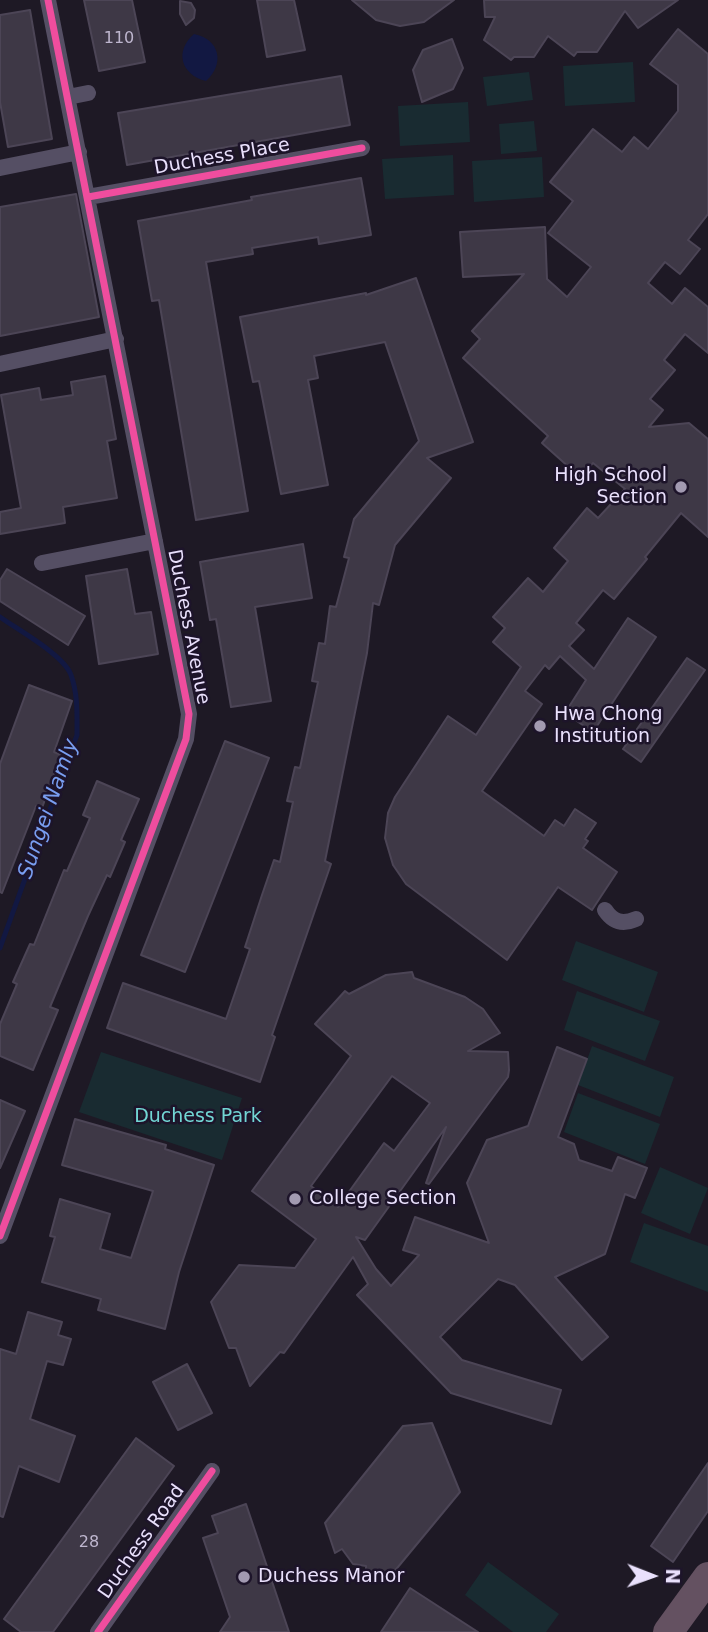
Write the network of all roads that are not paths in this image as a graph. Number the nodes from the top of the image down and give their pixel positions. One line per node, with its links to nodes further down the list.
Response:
1 (48, 0): 3 (street, Duchess Avenue)
2 (88, 93): 3 (street)
3 (68, 97): 5 (street, Duchess Avenue)
4 (362, 148): 7 (street, Duchess Place)
5 (79, 152): 6 (street); 7 (street, Duchess Avenue)
6 (0, 168)
7 (88, 197): 8 (street, Duchess Avenue)
8 (116, 339): 9 (street); 10 (street, Duchess Avenue)
9 (0, 364)
10 (155, 541): 11 (street, Duchess Avenue); 14 (street, Duchess Avenue)
11 (42, 563)
12 (605, 910): 13 (street)
13 (636, 919)
14 (0, 1236)
15 (212, 1471): 17 (street, Duchess Road)
16 (708, 1577): 18 (highway)
17 (99, 1632)
18 (668, 1632)

